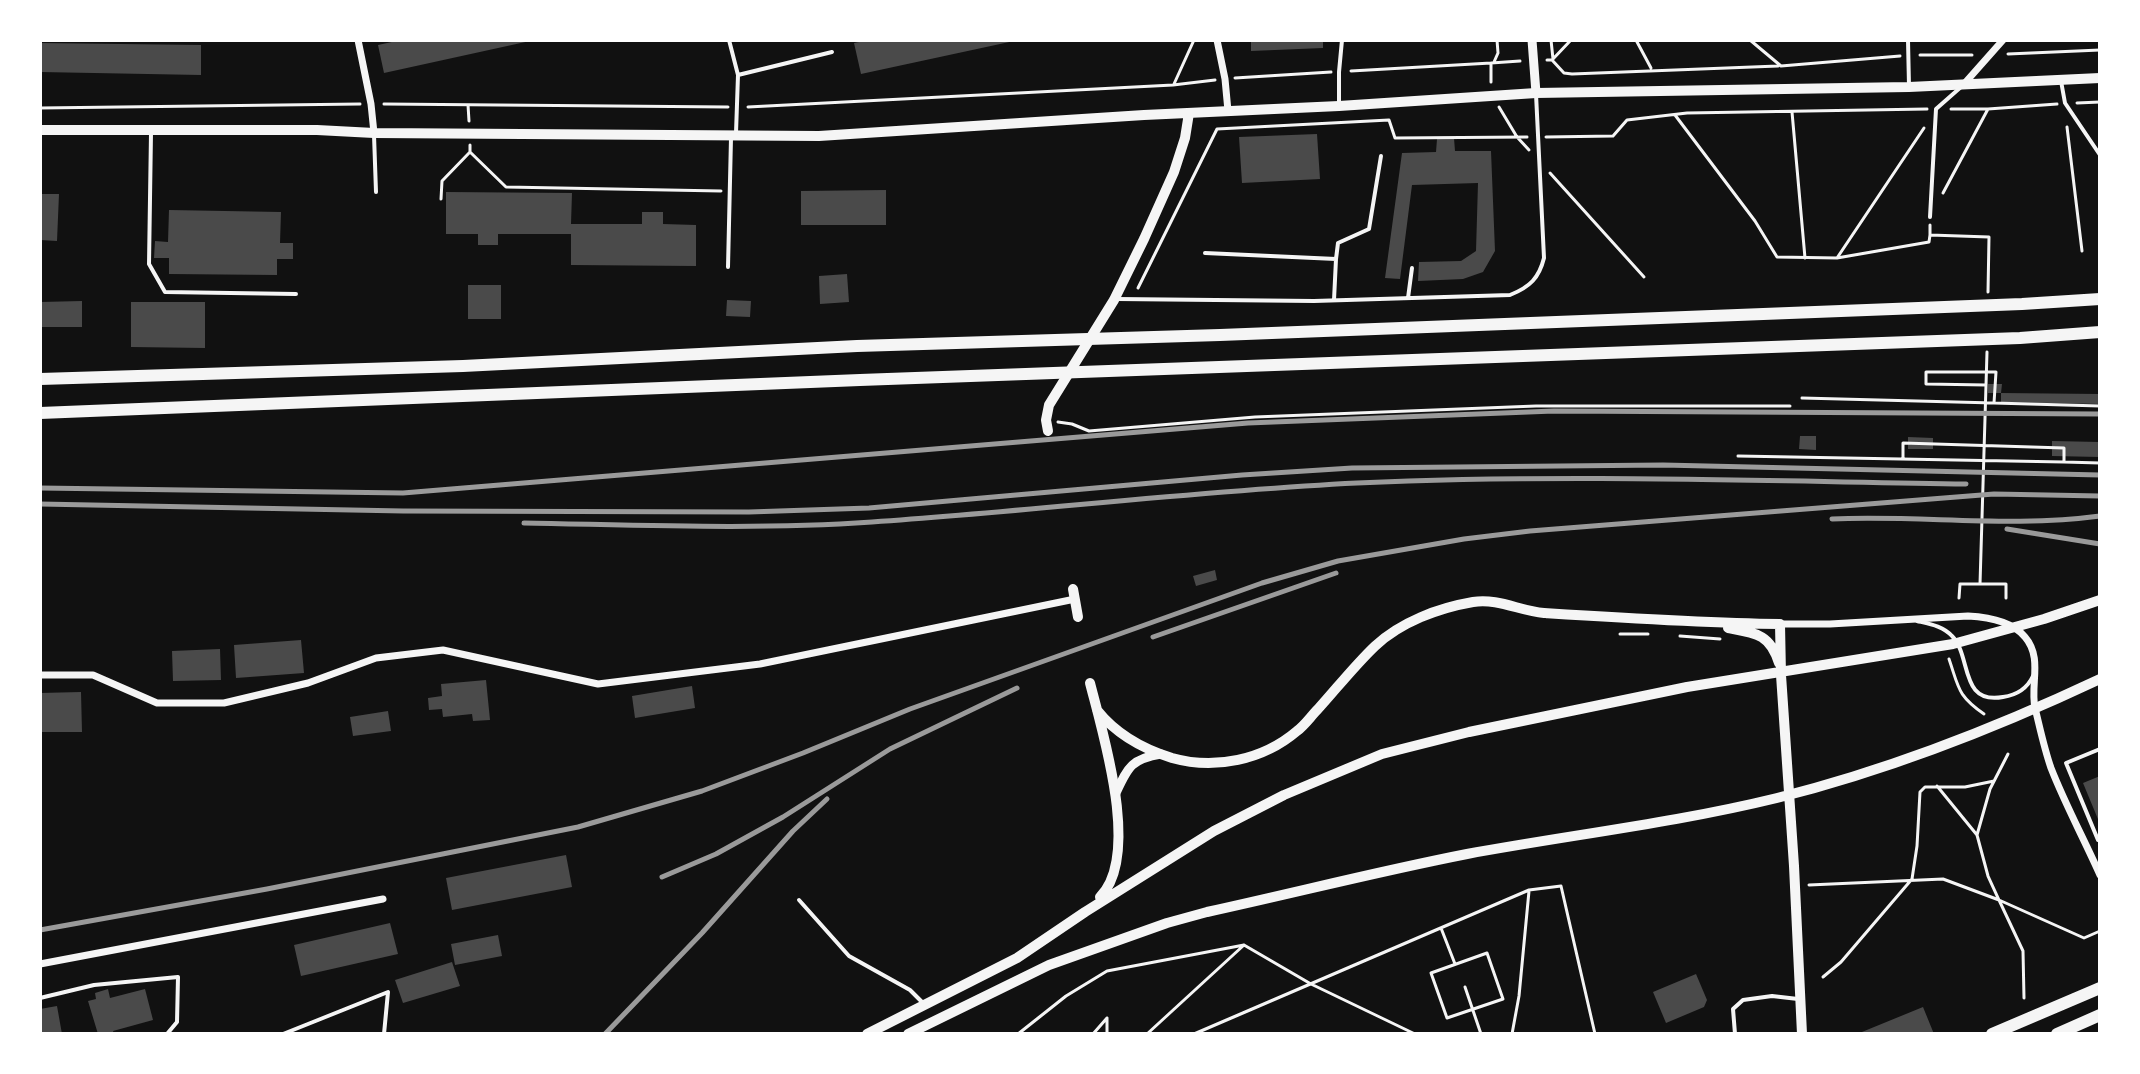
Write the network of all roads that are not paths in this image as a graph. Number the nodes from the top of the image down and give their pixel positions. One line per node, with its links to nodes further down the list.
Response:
1 (358, 40): 20 (street)
2 (729, 40): 9 (lane)
3 (1217, 40): 16 (street)
4 (1342, 40): 15 (lane)
5 (1532, 40): 14 (street)
6 (1908, 40): 13 (lane)
7 (2003, 40): 12 (street)
8 (832, 52): 9 (lane)
9 (738, 75): 21 (lane)
10 (2099, 76): 11 (main road)
11 (2060, 79): 12 (main road); 22 (lane)
12 (1964, 84): 13 (main road); 25 (lane)
13 (1909, 87): 14 (main road)
14 (1536, 93): 15 (main road); 31 (lane)
15 (1339, 106): 16 (main road)
16 (1228, 111): 17 (main road)
17 (1189, 113): 21 (main road); 33 (main road)
18 (40, 130): 19 (main road)
19 (151, 130): 20 (main road); 30 (lane)
20 (374, 133): 21 (main road); 24 (lane)
21 (734, 135): 28 (lane)
22 (2100, 155)
23 (1381, 156): 27 (lane)
24 (376, 192)
25 (1930, 217)
26 (1205, 253): 27 (lane)
27 (1336, 259): 34 (lane)
28 (728, 267)
29 (1412, 268): 31 (lane)
30 (296, 294)
31 (1408, 298): 34 (lane)
32 (2100, 299): 36 (main road)
33 (1114, 300): 34 (lane); 38 (main road)
34 (1334, 300)
35 (2100, 332): 37 (main road)
36 (40, 379)
37 (40, 413)
38 (1047, 425)
39 (1074, 594): 41 (main road); 46 (street)
40 (2100, 600): 58 (main road)
41 (1078, 617)
42 (1911, 620): 44 (street); 45 (street); 45 (lane)
43 (1698, 623): 44 (main road); 47 (main road); 52 (main road)
44 (1780, 624): 47 (main road)
45 (2035, 672): 55 (street)
46 (40, 675)
47 (1781, 675): 62 (main road)
48 (2100, 679): 69 (main road)
49 (1090, 683): 50 (main road)
50 (1097, 710): 52 (main road); 53 (main road)
51 (2100, 749): 54 (lane)
52 (1161, 754): 53 (street)
53 (1116, 793): 58 (main road)
54 (2100, 839)
55 (2100, 875)
56 (383, 899): 59 (street)
57 (799, 900): 63 (lane)
58 (1085, 912): 63 (main road)
59 (40, 964)
60 (2100, 988): 72 (main road)
61 (40, 998): 65 (lane)
62 (1800, 999): 70 (lane); 71 (main road)
63 (925, 1006): 68 (main road)
64 (2100, 1015): 73 (main road)
65 (167, 1034)
66 (283, 1034): 67 (lane)
67 (384, 1034)
68 (867, 1034)
69 (908, 1034)
70 (1735, 1034)
71 (1802, 1034)
72 (1992, 1034)
73 (2057, 1034)

